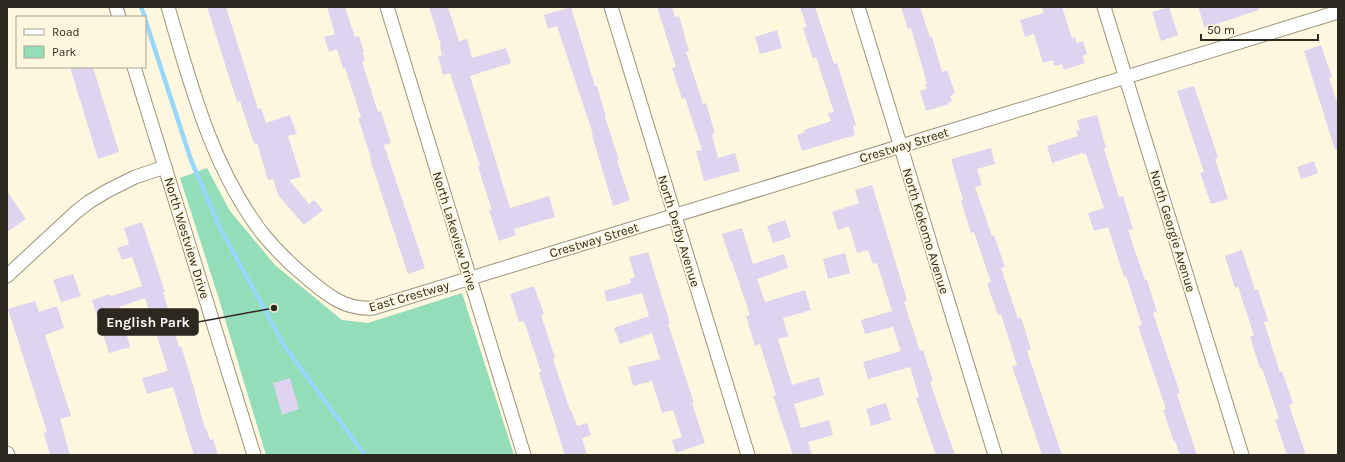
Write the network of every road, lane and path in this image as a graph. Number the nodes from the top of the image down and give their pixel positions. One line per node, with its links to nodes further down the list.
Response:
1 (168, 7): 13 (street, East Crestway)
2 (387, 7): 13 (street, North Lakeview Drive)
3 (611, 7): 11 (street, North Derby Avenue)
4 (858, 7): 9 (street, North Kokomo Avenue)
5 (1104, 7): 8 (street, North Georgie Avenue)
6 (1338, 12): 8 (street, Crestway Street)
7 (134, 68): 10 (street, North Westview Drive)
8 (1126, 77): 9 (street, Crestway Street); 18 (street, North Georgie Avenue)
9 (900, 146): 11 (street, Crestway Street); 17 (street, North Kokomo Avenue)
10 (165, 167): 12 (street); 14 (street, North Westview Drive)
11 (675, 215): 13 (street, Crestway Street); 16 (street, North Derby Avenue)
12 (7, 276)
13 (470, 278): 15 (street, North Lakeview Drive)
14 (254, 455)
15 (524, 455)
16 (748, 455)
17 (995, 455)
18 (1242, 455)

